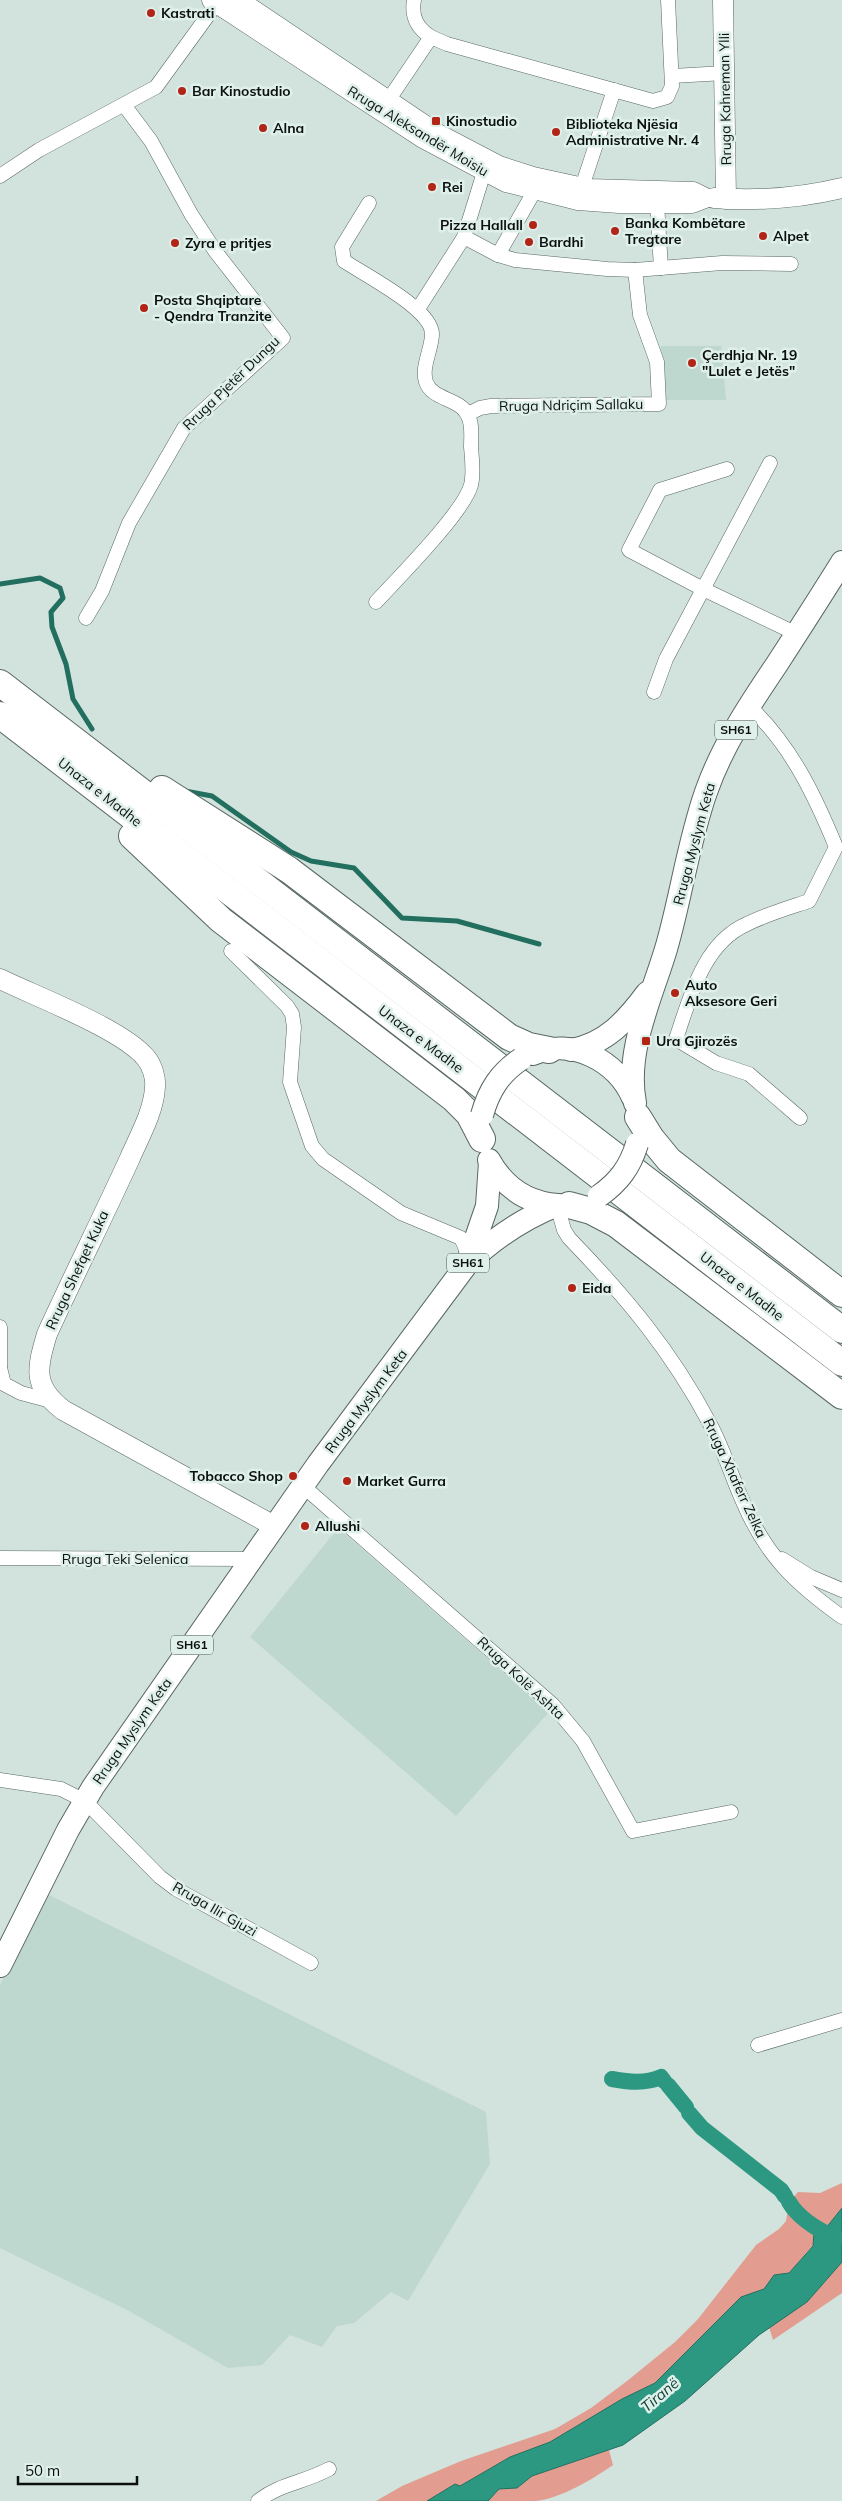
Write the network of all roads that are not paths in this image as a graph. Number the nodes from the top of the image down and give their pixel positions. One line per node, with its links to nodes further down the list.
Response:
1 (238, 0): 11 (main road, Rruga Aleksandër Moisiu)
2 (414, 0): 6 (street)
3 (668, 0): 8 (street)
4 (723, 0): 7 (main road, Rruga Kahreman Ylli)
5 (214, 2): 10 (street); 11 (main road, Rruga Aleksandër Moisiu)
6 (430, 37): 9 (street); 11 (street)
7 (725, 72): 8 (street); 18 (main road, Rruga Kahreman Ylli)
8 (672, 76): 9 (street)
9 (614, 90): 16 (street)
10 (124, 104): 13 (street); 33 (street, Rruga Pjetër Dungu)
11 (384, 106): 12 (main road, Rruga Aleksandër Moisiu); 16 (main road, Rruga Aleksandër Moisiu)
12 (484, 172): 15 (main road, Rruga Aleksandër Moisiu); 21 (street)
13 (0, 176)
14 (842, 188): 18 (main road, Rruga Aleksandër Moisiu)
15 (535, 190): 16 (main road, Rruga Aleksandër Moisiu); 22 (street)
16 (580, 194): 17 (main road, Rruga Aleksandër Moisiu); 20 (main road, Rruga Aleksandër Moisiu)
17 (705, 198): 18 (main road, Rruga Aleksandër Moisiu); 20 (main road, Rruga Aleksandër Moisiu)
18 (726, 199)
19 (369, 203): 26 (street)
20 (657, 203): 24 (street)
21 (464, 237): 22 (street); 26 (street)
22 (498, 256): 25 (street)
23 (791, 264): 24 (street)
24 (660, 268): 25 (street)
25 (636, 270): 27 (street, Rruga Ndriçim Sallaku)
26 (418, 309): 27 (street)
27 (468, 414): 32 (street)
28 (770, 463): 31 (street)
29 (727, 469): 31 (street)
30 (842, 562): 34 (main road, Rruga Myslym Keta / SH61)
31 (703, 589): 34 (street); 37 (street)
32 (376, 602)
33 (86, 618)
34 (797, 634): 38 (main road, Rruga Myslym Keta / SH61)
35 (0, 666): 44 (highway)
36 (0, 683): 52 (highway, Unaza e Madhe)
37 (654, 692)
38 (749, 706): 43 (main road, Rruga Myslym Keta / SH61); 46 (street)
39 (0, 715): 53 (highway, Unaza e Madhe)
40 (0, 731): 47 (highway)
41 (231, 951): 49 (street)
42 (0, 979): 56 (main road, Rruga Shefqet Kuka)
43 (653, 984): 44 (main road); 45 (main road, Rruga Myslym Keta)
44 (560, 1050): 45 (main road); 47 (main road, bridge)
45 (636, 1110): 48 (main road, bridge); 50 (highway)
46 (800, 1118)
47 (485, 1139): 48 (main road); 49 (main road, SH61)
48 (563, 1205): 49 (main road, SH61); 55 (highway); 59 (street, Rruga Xhaferr Zelka)
49 (467, 1264): 57 (main road, Rruga Myslym Keta / SH61)
50 (842, 1294)
51 (0, 1327): 54 (street)
52 (842, 1330)
53 (842, 1363)
54 (0, 1367): 56 (street)
55 (842, 1396)
56 (51, 1401): 58 (main road, Rruga Shefqet Kuka)
57 (302, 1486): 58 (main road, Rruga Myslym Keta / SH61); 66 (street, Rruga Kolë Ashta)
58 (274, 1526): 61 (main road, Rruga Myslym Keta / SH61)
59 (769, 1549): 62 (street); 63 (street, Rruga Xhaferr Zelka)
60 (0, 1558): 61 (street, Rruga Teki Selenica)
61 (250, 1559): 65 (main road, Rruga Myslym Keta / SH61)
62 (842, 1590)
63 (842, 1617)
64 (0, 1780): 65 (street, Rruga Ilir Gjuzi)
65 (85, 1801): 67 (street, Rruga Ilir Gjuzi); 68 (main road, Rruga Myslym Keta / SH61)
66 (731, 1812)
67 (311, 1963)
68 (0, 1966)
69 (842, 2020): 70 (street)
70 (758, 2045)
71 (328, 2469): 72 (street)
72 (258, 2501)

